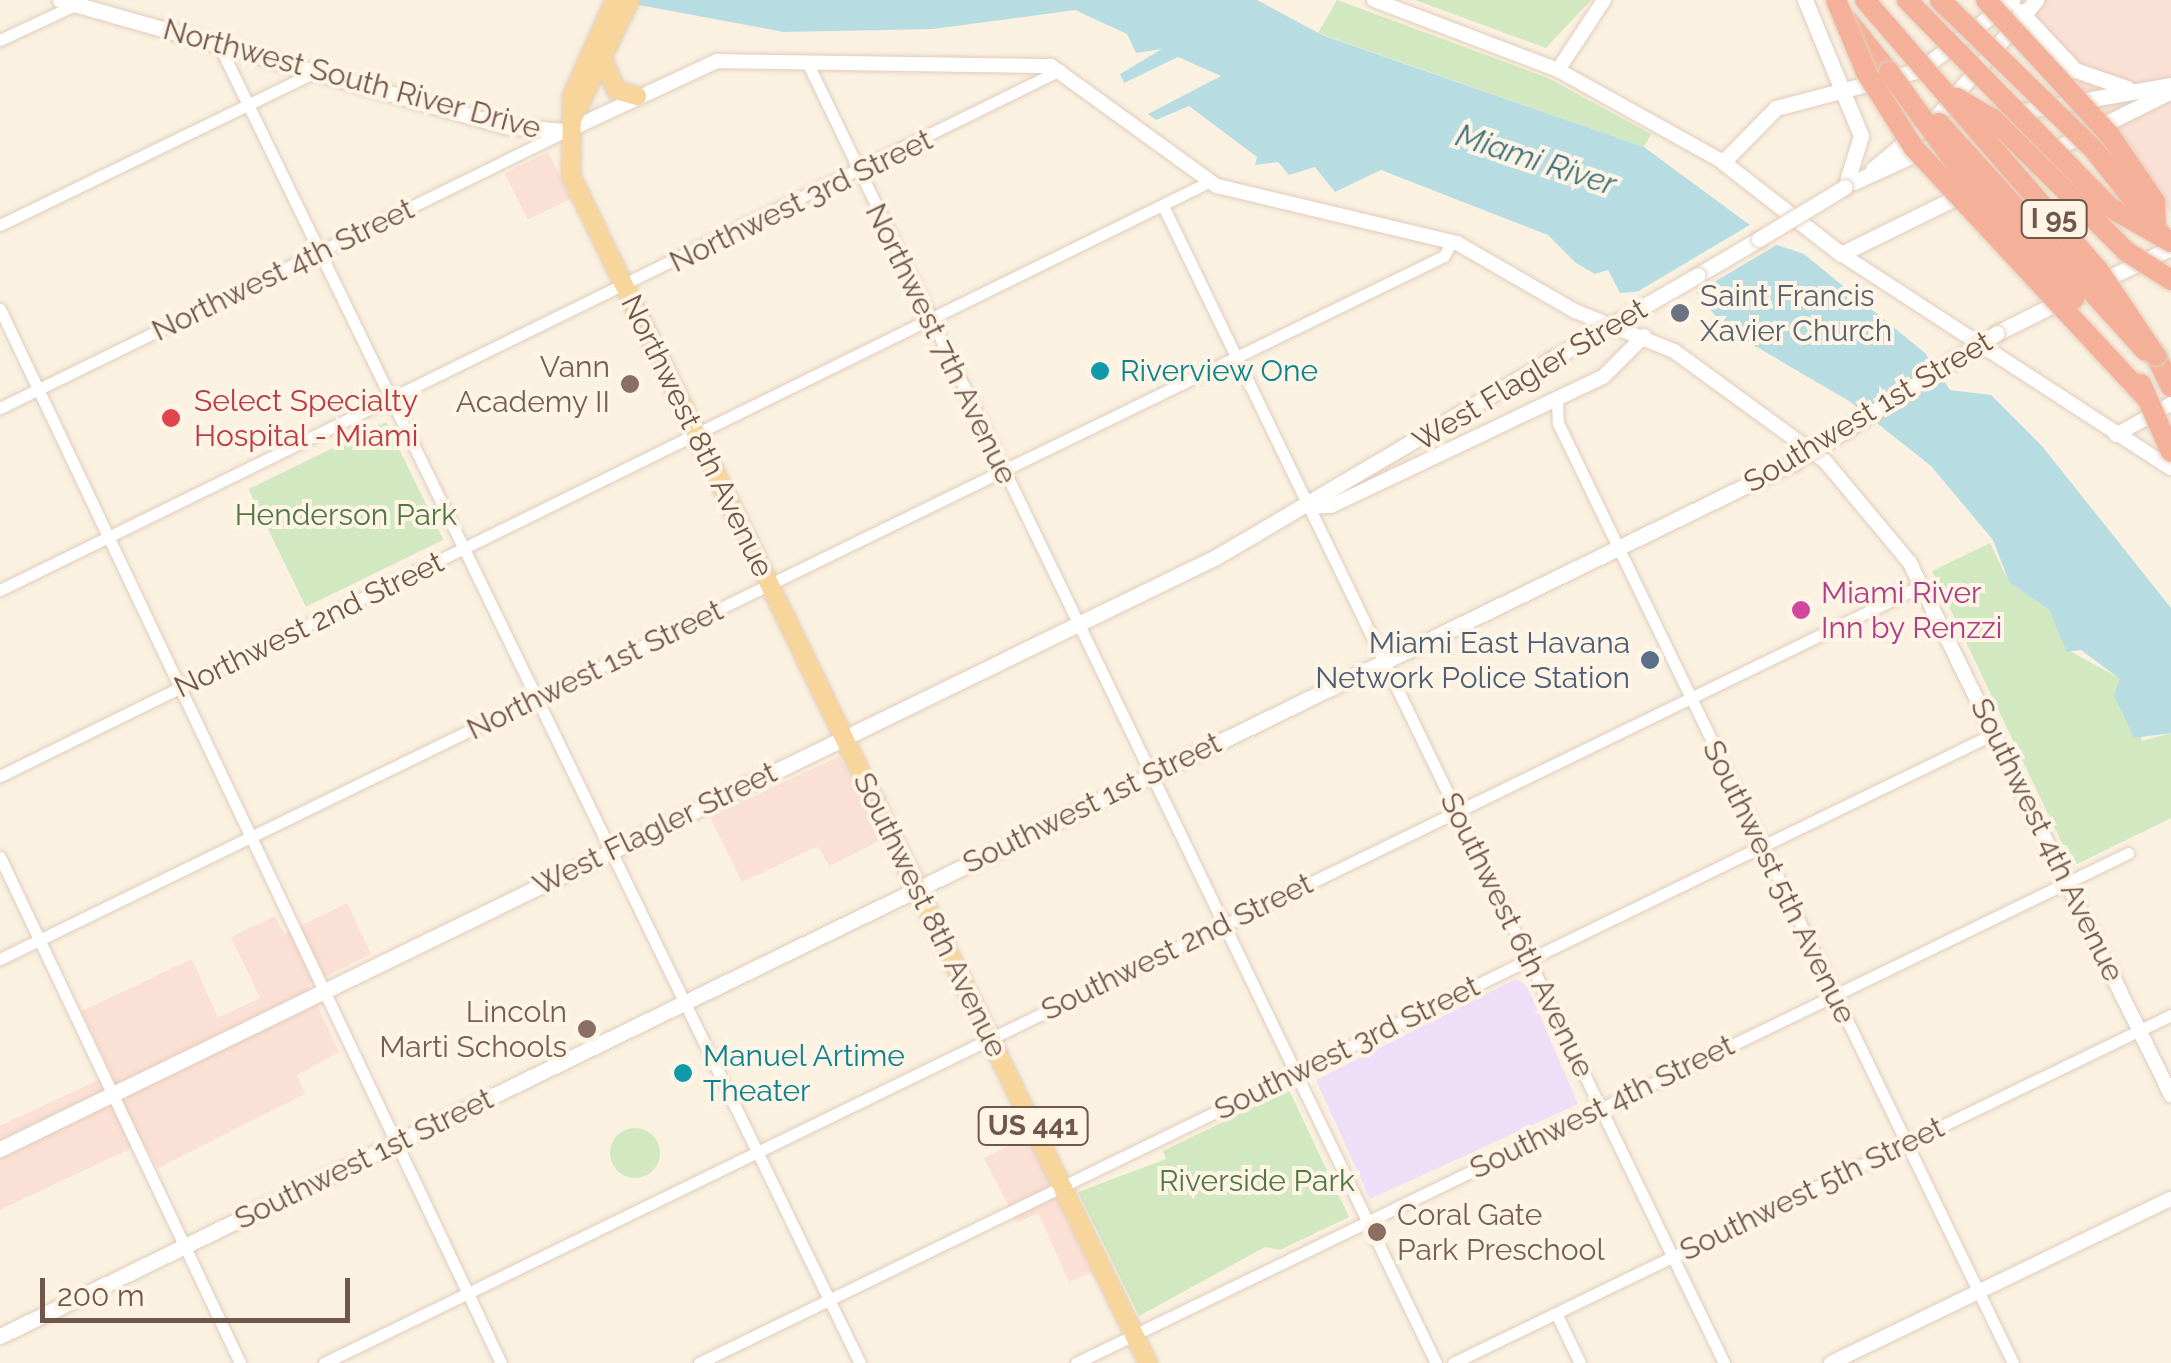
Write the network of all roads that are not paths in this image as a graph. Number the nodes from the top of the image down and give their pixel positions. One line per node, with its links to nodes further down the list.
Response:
1 (615, 0): 15 (main road, US 441)
2 (630, 0): 15 (main road, US 441)
3 (1374, 0): 21 (street)
4 (1604, 0): 21 (street)
5 (1804, 0): 22 (main road)
6 (1834, 0): 24 (highway); 52 (highway, bridge)
7 (1865, 0): 26 (highway, I 95, bridge)
8 (1907, 0): 40 (highway, bridge)
9 (1940, 0): 40 (highway, I 95, bridge)
10 (1986, 0): 40 (highway, bridge)
11 (2012, 0): 14 (main road); 28 (main road)
12 (2036, 0): 14 (main road, West Flagler Street)
13 (67, 2): 16 (street); 17 (main road, Northwest South River Drive)
14 (2023, 16): 27 (main road); 36 (main road, West Flagler Street)
15 (606, 36): 18 (main road, US 441); 32 (main road, US 441)
16 (0, 40)
17 (220, 47): 23 (main road, Northwest South River Drive); 31 (street)
18 (603, 60): 29 (main road); 32 (main road, US 441)
19 (807, 62): 20 (street, Northwest South River Drive); 29 (street, Northwest South River Drive); 34 (street, Northwest 7th Avenue)
20 (1060, 70): 34 (street, Northwest 3rd Street); 35 (street)
21 (1558, 70): 33 (street)
22 (1834, 71): 28 (main road); 30 (main road)
23 (315, 72): 31 (street); 32 (main road, Northwest South River Drive)
24 (1889, 72): 49 (highway, bridge); 52 (highway, bridge)
25 (2171, 88): 27 (main road, West Flagler Street); 42 (main road, West Flagler Street)
26 (1942, 89): 43 (highway, bridge); 49 (highway, I 95, bridge)
27 (2140, 90): 36 (main road, West Flagler Street)
28 (1844, 94): 30 (main road); 36 (main road)
29 (636, 96): 32 (street, Northwest South River Drive)
30 (1815, 98): 33 (main road)
31 (248, 103): 38 (street); 41 (street)
32 (566, 131): 41 (street, Northwest 4th Street); 44 (main road, Northwest 8th Avenue / US 441)
33 (1723, 162): 42 (main road)
34 (858, 174): 44 (street, Northwest 3rd Street); 46 (street, Northwest 7th Avenue)
35 (1209, 182): 37 (street, Northwest 2nd Street); 39 (street)
36 (1850, 184): 62 (main road, West Flagler Street, bridge)
37 (1164, 208): 46 (street, Northwest 2nd Street); 48 (street, Southwest 6th Avenue)
38 (0, 225)
39 (1452, 241): 47 (street); 48 (street, Northwest 1st Street)
40 (2167, 241): 65 (main road, Southwest 1st Street, bridge)
41 (320, 252): 51 (street, Northwest 4th Street); 54 (street)
42 (1840, 254): 57 (street)
43 (2171, 280)
44 (624, 287): 54 (street, Northwest 3rd Street); 58 (main road, Northwest 8th Avenue / US 441)
45 (0, 309): 51 (street)
46 (930, 322): 58 (street, Northwest 2nd Street); 61 (street, Northwest 7th Avenue)
47 (1644, 336): 53 (street, West Flagler Street); 67 (street, Southwest 4th Avenue)
48 (1237, 356): 61 (street, Northwest 1st Street); 62 (street, Southwest 6th Avenue)
49 (2156, 356): 50 (highway, I 95)
50 (2171, 387)
51 (38, 389): 56 (street, Northwest 4th Street); 63 (street)
52 (2145, 396): 59 (highway, bridge)
53 (1557, 399): 62 (street, West Flagler Street); 65 (street, Southwest 5th Avenue)
54 (392, 400): 63 (street, Northwest 3rd Street); 64 (street)
55 (2171, 404): 57 (street)
56 (0, 408)
57 (2116, 435): 60 (street)
58 (697, 436): 64 (street, Northwest 2nd Street); 66 (main road, Northwest 8th Avenue / US 441)
59 (2171, 452)
60 (2171, 468)
61 (1002, 470): 66 (street, Northwest 1st Street); 69 (street, Northwest 7th Avenue)
62 (1309, 507): 69 (main road, West Flagler Street); 70 (street, Southwest 6th Avenue)
63 (109, 538): 68 (street, Northwest 3rd Street); 71 (street)
64 (464, 549): 71 (street, Northwest 2nd Street); 72 (street)
65 (1618, 550): 70 (main road, Southwest 1st Street); 73 (street, Southwest 5th Avenue)
66 (770, 585): 72 (street, Northwest 1st Street); 75 (main road, Northwest 8th Avenue / US 441)
67 (1923, 585): 73 (street, Southwest 2nd Street); 74 (street, Southwest 4th Avenue)
68 (0, 590)
69 (1077, 624): 75 (main road, West Flagler Street); 76 (street, Northwest 7th Avenue)
70 (1384, 662): 76 (main road, Southwest 1st Street); 78 (street, Southwest 6th Avenue)
71 (180, 687): 77 (street, Northwest 2nd Street); 79 (street)
72 (536, 697): 79 (street, Northwest 1st Street); 81 (street)
73 (1690, 698): 78 (street, Southwest 2nd Street); 80 (street, Southwest 5th Avenue)
74 (1995, 733): 80 (street, Southwest 3rd Street); 84 (street, Southwest 4th Avenue)
75 (844, 737): 81 (main road, West Flagler Street); 85 (main road, Southwest 8th Avenue / US 441)
76 (1150, 774): 85 (main road, Southwest 1st Street); 86 (street, Northwest 7th Avenue)
77 (0, 776)
78 (1456, 811): 86 (street, Southwest 2nd Street); 89 (street, Southwest 6th Avenue)
79 (252, 838): 87 (street, Northwest 1st Street); 90 (street)
80 (1761, 846): 89 (street, Southwest 3rd Street); 91 (street, Southwest 5th Avenue)
81 (610, 851): 90 (main road, West Flagler Street); 92 (street)
82 (2128, 853): 84 (street, Southwest 4th Street)
83 (0, 858): 87 (street)
84 (2067, 882): 91 (street, Southwest 4th Street); 94 (street, Southwest 4th Avenue)
85 (918, 889): 92 (main road, Southwest 1st Street); 95 (main road, Southwest 8th Avenue / US 441)
86 (1224, 924): 95 (street, Southwest 2nd Street); 96 (street, Northwest 7th Avenue)
87 (39, 939): 88 (street, Northwest 1st Street); 97 (street)
88 (0, 958)
89 (1528, 960): 96 (street, Southwest 3rd Street); 99 (street, Southwest 6th Avenue)
90 (324, 991): 97 (main road, West Flagler Street); 101 (street)
91 (1834, 995): 99 (street, Southwest 4th Street); 100 (street, Southwest 5th Avenue)
92 (685, 1002): 101 (main road, Southwest 1st Street); 103 (street)
93 (2171, 1015): 94 (street, Southwest 5th Street)
94 (2139, 1030): 98 (street, Southwest 4th Avenue); 100 (street, Southwest 5th Street)
95 (990, 1038): 103 (street, Southwest 2nd Street); 104 (main road, Southwest 8th Avenue / US 441)
96 (1295, 1073): 104 (street, Southwest 3rd Street); 106 (street, Northwest 7th Avenue)
97 (112, 1094): 102 (main road, West Flagler Street); 107 (street)
98 (2171, 1095)
99 (1600, 1108): 106 (street, Southwest 4th Street); 108 (street, Southwest 6th Avenue)
100 (1906, 1142): 108 (street, Southwest 5th Street); 109 (street, Southwest 5th Avenue)
101 (396, 1143): 107 (main road, Southwest 1st Street); 110 (street)
102 (0, 1149)
103 (758, 1151): 110 (street, Southwest 2nd Street); 111 (street)
104 (1062, 1186): 111 (street, Southwest 3rd Street); 113 (main road, Southwest 8th Avenue / US 441)
105 (2171, 1199): 109 (street)
106 (1367, 1221): 113 (street, Southwest 4th Street); 122 (street, Northwest 7th Avenue)
107 (184, 1246): 114 (main road, Southwest 1st Street); 115 (street)
108 (1673, 1256): 112 (street, Southwest 5th Street); 125 (street, Southwest 6th Avenue)
109 (1978, 1292): 126 (street); 127 (street, Southwest 5th Avenue)
110 (468, 1293): 116 (street, Southwest 2nd Street); 117 (street)
111 (829, 1299): 118 (street, Southwest 3rd Street); 119 (street)
112 (1556, 1313): 123 (street, Southwest 5th Street); 124 (street)
113 (1134, 1334): 120 (street, Southwest 4th Street); 121 (main road, Southwest 8th Avenue / US 441)
114 (0, 1336)
115 (240, 1363)
116 (324, 1363)
117 (501, 1363)
118 (699, 1363)
119 (860, 1363)
120 (1076, 1363)
121 (1148, 1363)
122 (1436, 1363)
123 (1453, 1363)
124 (1580, 1363)
125 (1724, 1363)
126 (1831, 1363)
127 (2012, 1363)

